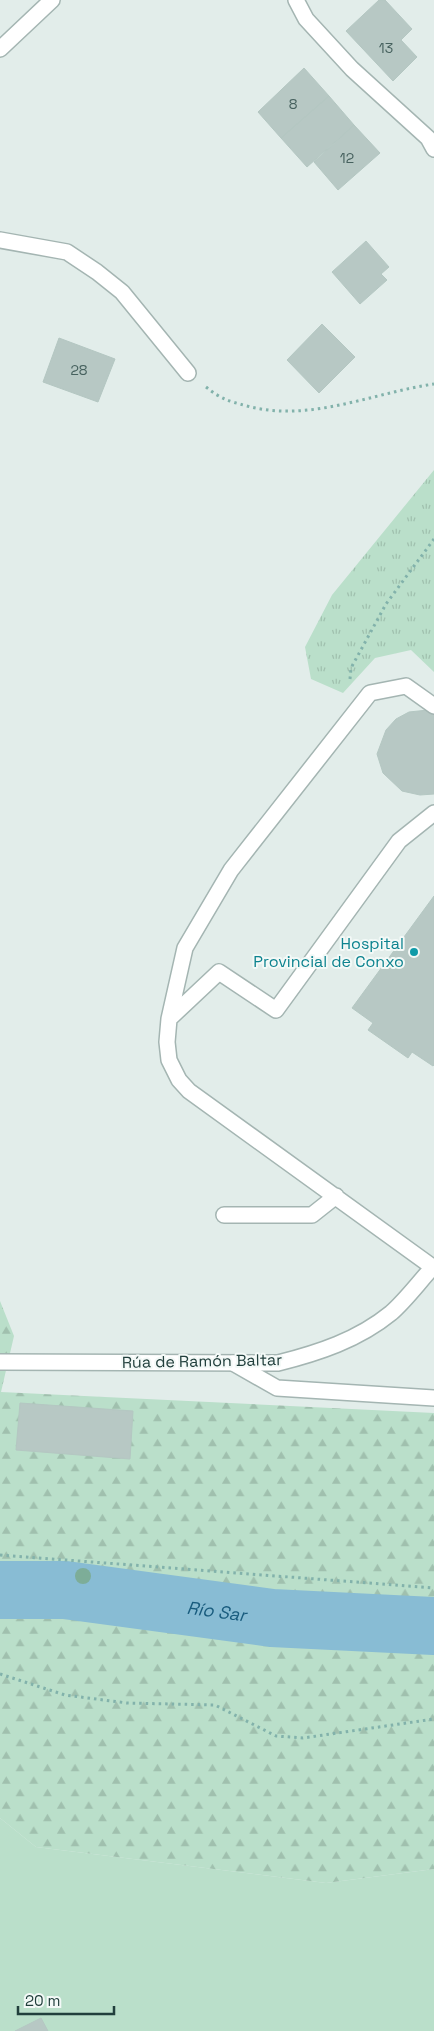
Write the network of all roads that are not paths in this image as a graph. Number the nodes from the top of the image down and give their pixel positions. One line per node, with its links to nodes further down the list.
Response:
1 (52, 0): 3 (street)
2 (296, 0): 4 (street)
3 (0, 49)
4 (434, 149)
5 (0, 240): 6 (street)
6 (188, 373)
7 (434, 706): 9 (street)
8 (434, 813): 9 (street)
9 (169, 1019): 10 (street)
10 (336, 1196): 11 (street); 12 (street)
11 (224, 1215)
12 (434, 1268): 14 (street, Rúa de Ramón Baltar)
13 (0, 1362): 14 (street, Rúa de Ramón Baltar)
14 (233, 1363): 15 (street)
15 (434, 1398)

